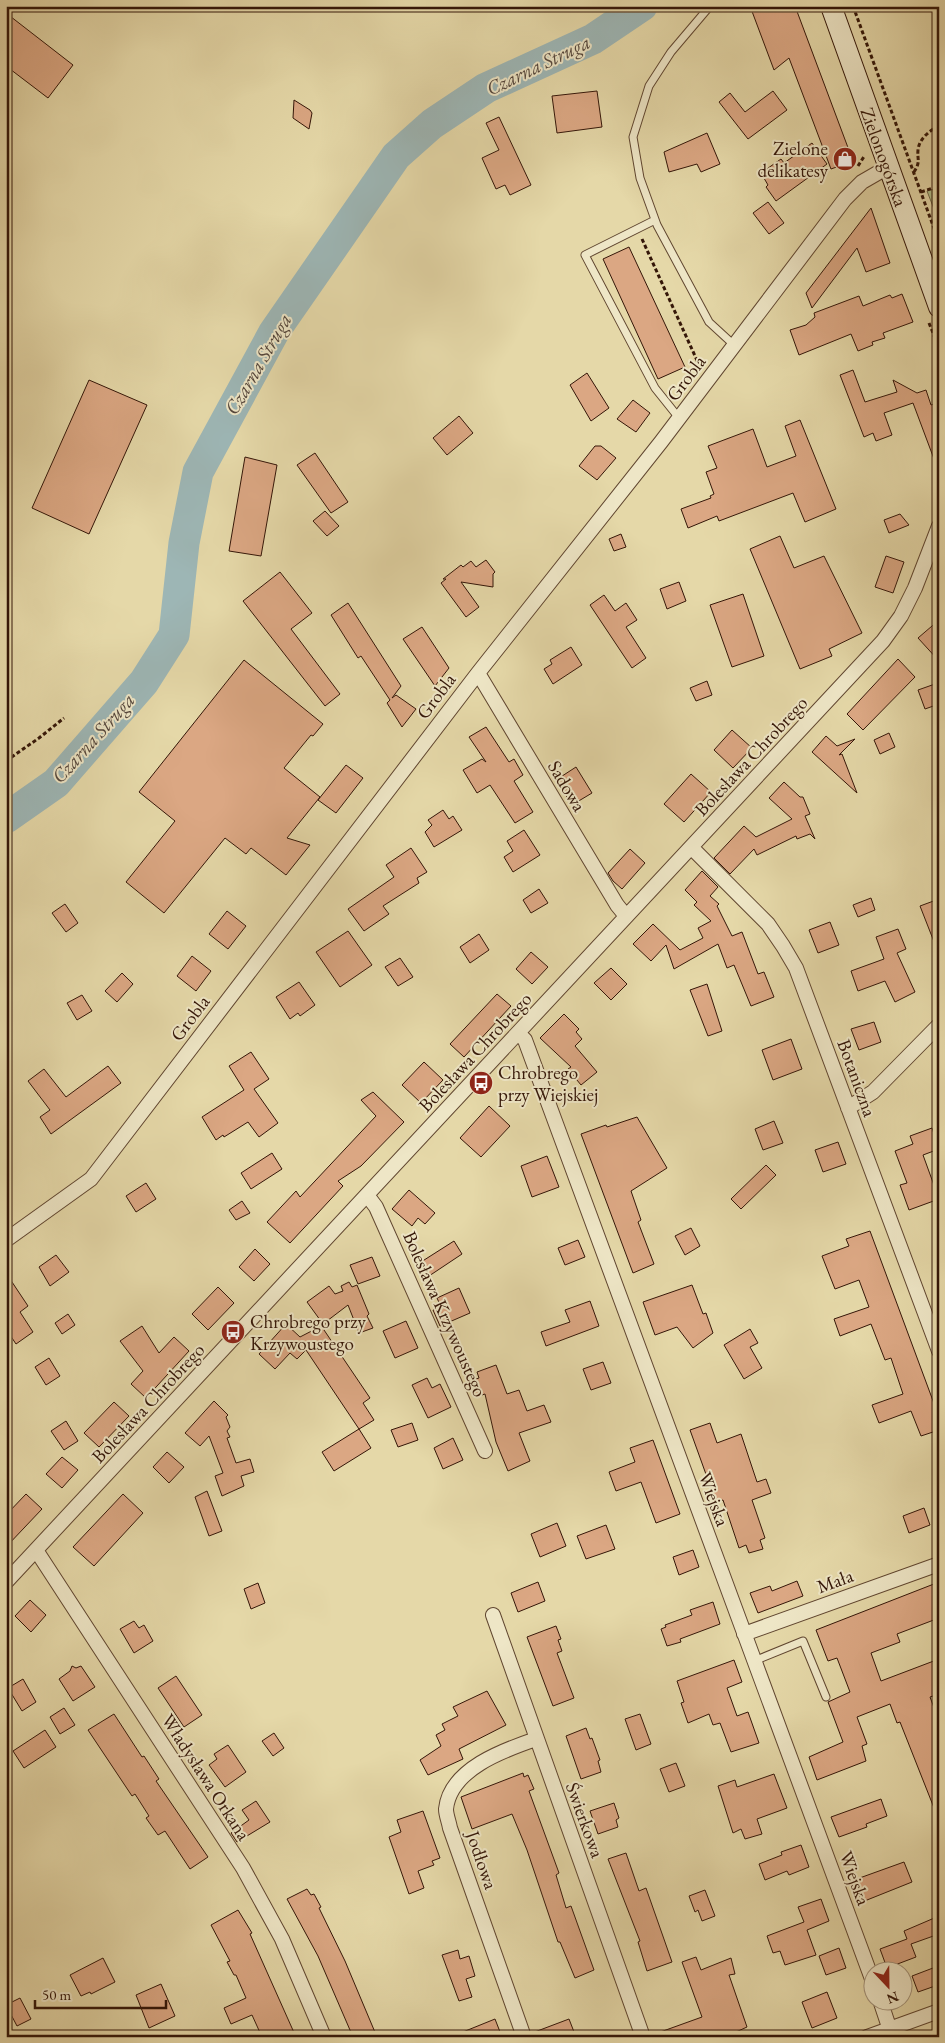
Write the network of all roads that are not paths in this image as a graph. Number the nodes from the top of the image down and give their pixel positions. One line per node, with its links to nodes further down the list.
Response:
1 (710, 6): 4 (lane)
2 (831, 6): 3 (street, Zielonogórska)
3 (888, 167): 5 (street, Zielonogórska); 6 (street, Grobla)
4 (655, 220): 6 (lane); 7 (lane)
5 (939, 307)
6 (734, 345): 7 (street, Grobla)
7 (679, 418): 9 (street, Grobla)
8 (939, 526): 10 (street, Bolesława Chrobrego)
9 (478, 673): 11 (street, Sadowa); 16 (street, Grobla)
10 (691, 847): 11 (street, Bolesława Chrobrego); 14 (street, Botaniczna)
11 (626, 916): 13 (street, Bolesława Chrobrego)
12 (939, 1025): 14 (street)
13 (518, 1032): 15 (street, Bolesława Chrobrego); 23 (street, Wiejska)
14 (848, 1108): 17 (street, Botaniczna)
15 (367, 1195): 18 (street, Bolesława Krzywoustego); 19 (street, Bolesława Chrobrego)
16 (6, 1240)
17 (939, 1351)
18 (485, 1451)
19 (36, 1550): 21 (street, Bolesława Chrobrego); 31 (street, Władysława Orkana)
20 (939, 1564): 23 (street, Mała)
21 (6, 1582)
22 (493, 1615): 26 (street, Świerkowa)
23 (744, 1634): 24 (street, Wiejska)
24 (754, 1662): 25 (lane); 27 (street, Wiejska)
25 (826, 1697)
26 (536, 1739): 32 (street, Jodłowa); 33 (street, Świerkowa)
27 (865, 1960)
28 (883, 2010): 30 (street)
29 (939, 2011): 30 (street)
30 (891, 2033): 34 (street)
31 (324, 2037)
32 (524, 2037)
33 (643, 2037)
34 (867, 2037)

